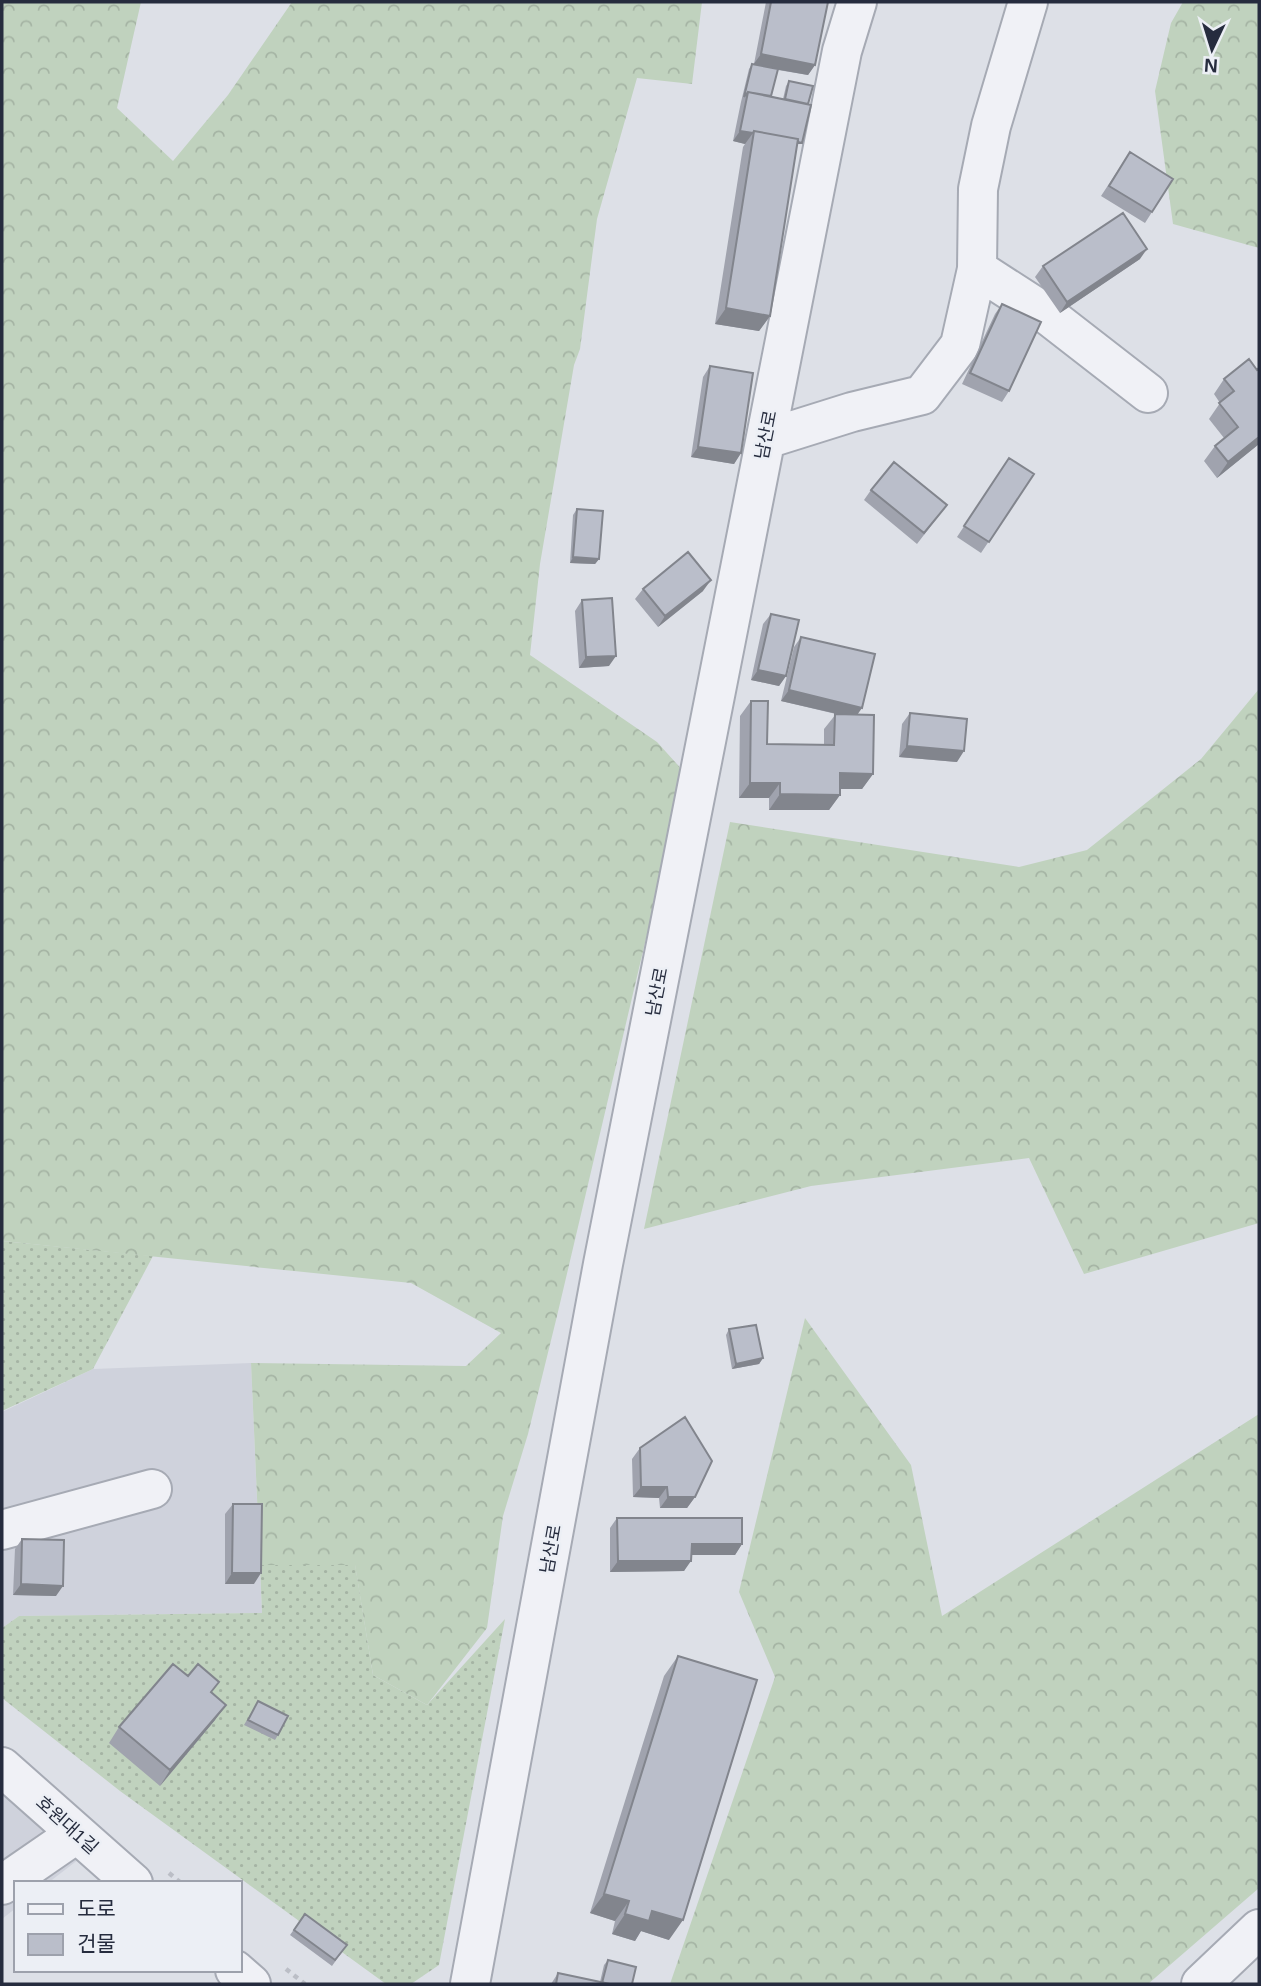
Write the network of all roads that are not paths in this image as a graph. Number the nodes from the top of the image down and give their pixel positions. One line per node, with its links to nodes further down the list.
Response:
1 (857, 2): 5 (street, 남산로)
2 (1028, 2): 3 (street)
3 (977, 269): 4 (street); 5 (street)
4 (1148, 393)
5 (766, 439): 15 (street, 남산로)
6 (152, 1489): 7 (street)
7 (2, 1530)
8 (2, 1767): 9 (street, 호원대1길)
9 (76, 1834): 10 (street, 호원대1길); 11 (street)
10 (131, 1881)
11 (2, 1885)
12 (1259, 1929): 16 (street)
13 (237, 1972): 14 (street)
14 (251, 1984)
15 (471, 1984)
16 (1201, 1984)

